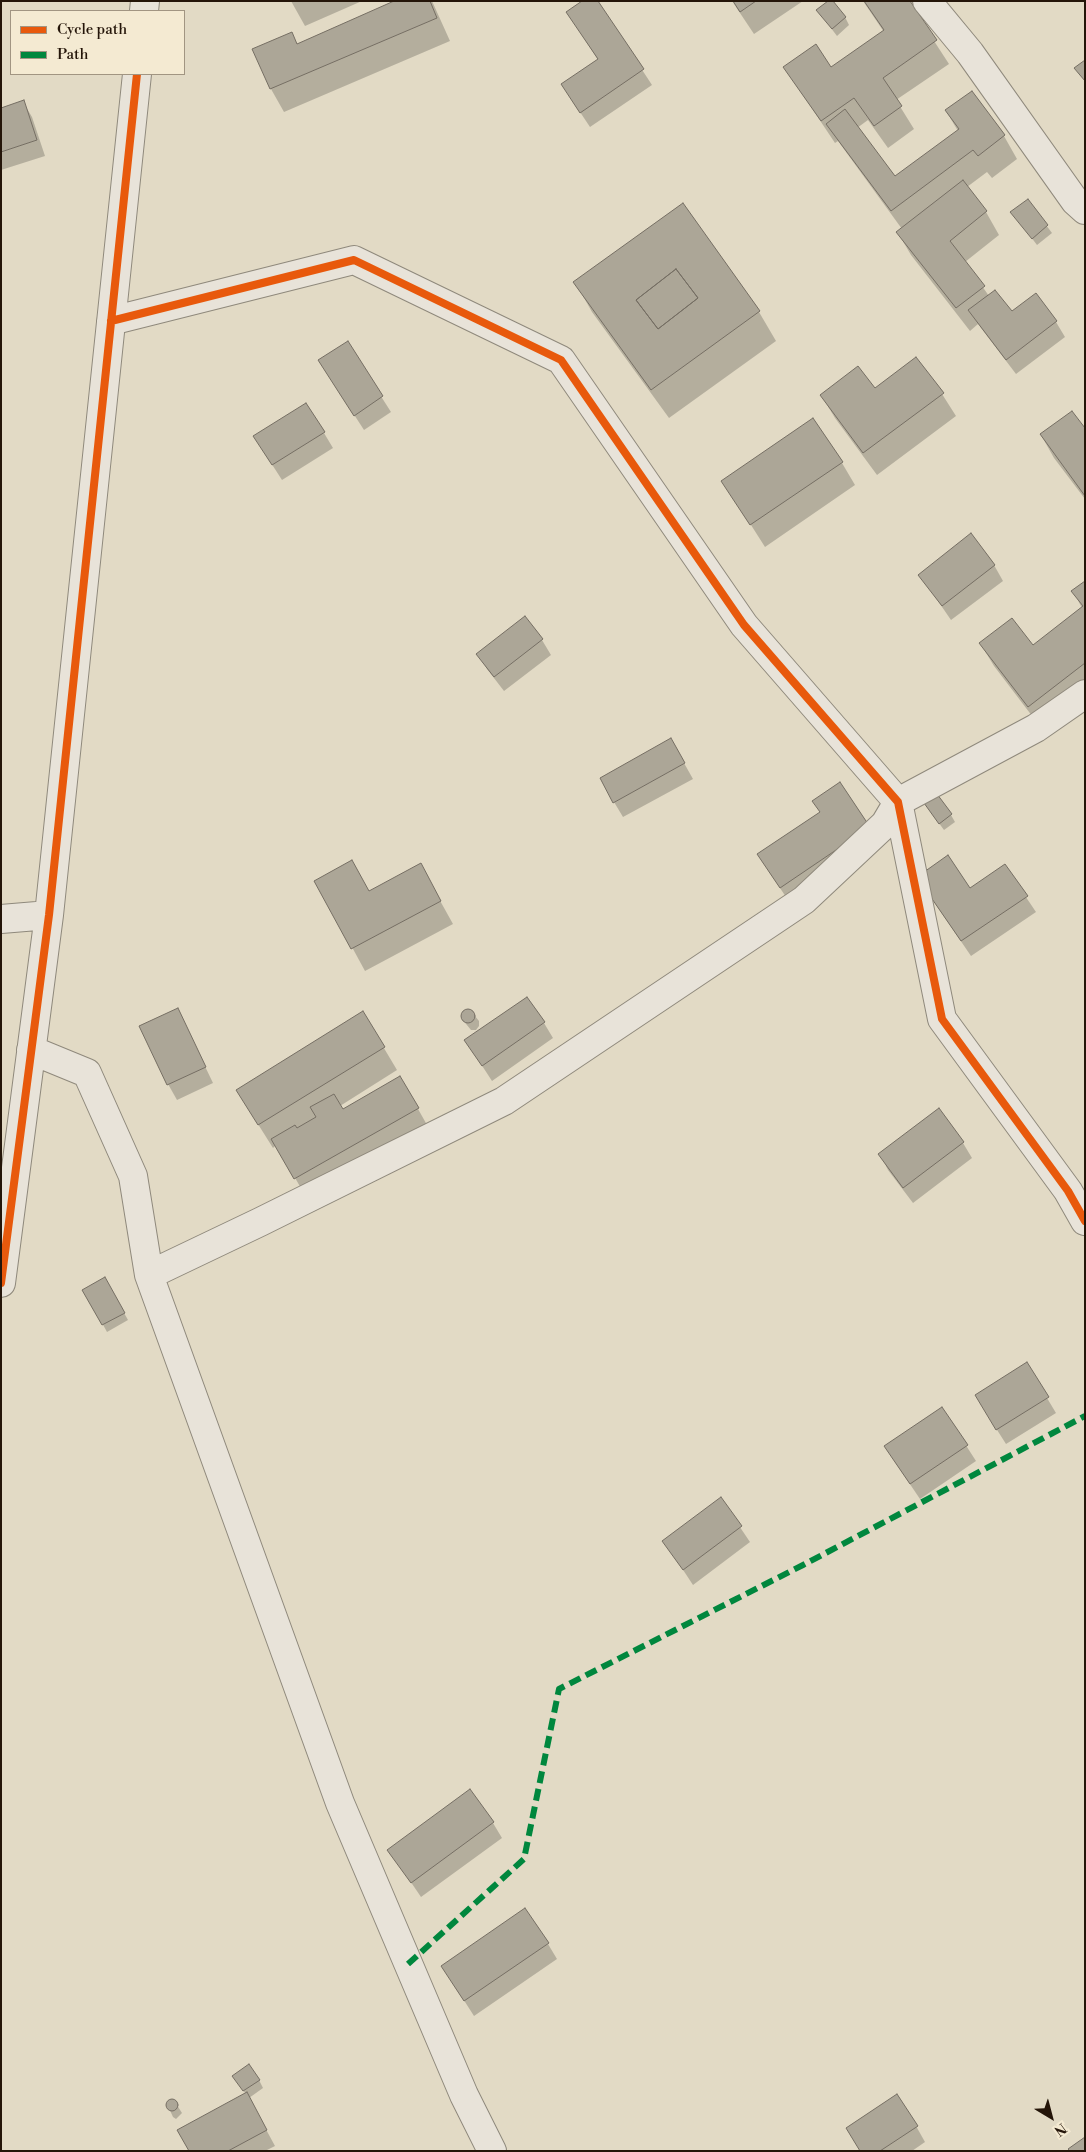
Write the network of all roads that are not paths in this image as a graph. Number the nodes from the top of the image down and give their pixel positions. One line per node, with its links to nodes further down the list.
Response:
1 (927, 1): 3 (street)
2 (137, 75): 4 (street)
3 (1085, 210)
4 (111, 321): 6 (street); 7 (street)
5 (1085, 694): 6 (street)
6 (898, 802): 10 (street); 11 (street)
7 (49, 915): 8 (street); 9 (street)
8 (1, 919)
9 (31, 1050): 11 (street); 12 (street)
10 (1085, 1220)
11 (149, 1275): 13 (street)
12 (1, 1283)
13 (492, 2151)

